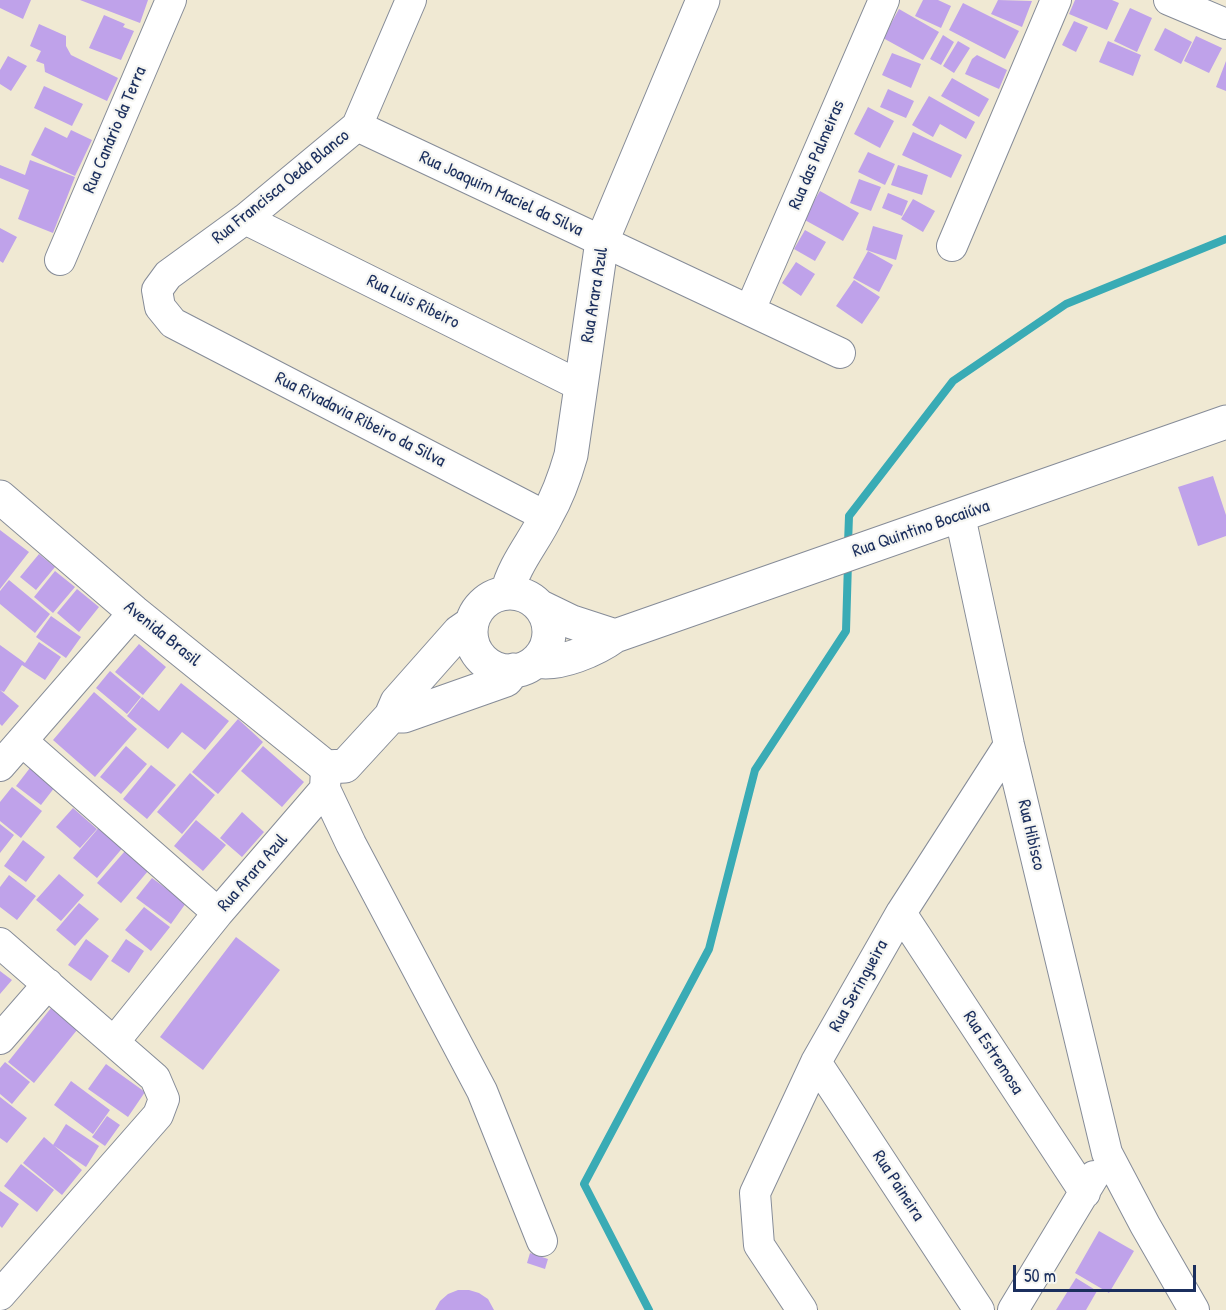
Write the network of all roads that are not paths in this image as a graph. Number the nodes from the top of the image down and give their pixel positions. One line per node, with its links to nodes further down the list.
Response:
1 (171, 0): 12 (street, Rua Canário da Terra)
2 (411, 0): 8 (street, Rua Francisca Oeda Blanco)
3 (703, 0): 10 (street, Rua Arara Azul)
4 (884, 0): 13 (street, Rua das Palmeiras)
5 (1056, 0): 11 (street)
6 (1169, 0): 7 (street)
7 (1225, 20)
8 (357, 126): 9 (street, Rua Francisca Oeda Blanco); 10 (street, Rua Joaquim Maciel da Silva)
9 (245, 219): 14 (street, Rua Francisca Oeda Blanco); 16 (street, Rua Luis Ribeiro)
10 (602, 241): 13 (street, Rua Joaquim Maciel da Silva); 16 (street, Rua Arara Azul)
11 (952, 246)
12 (60, 260)
13 (750, 310): 15 (street, Rua Joaquim Maciel da Silva)
14 (173, 323): 20 (street, Rua Rivadavia Ribeiro da Silva)
15 (840, 353)
16 (581, 386): 20 (street, Rua Arara Azul)
17 (1226, 422): 19 (street, Rua Quintino Bocaiúva)
18 (1, 500): 23 (street, Avenida Brasil)
19 (960, 516): 25 (street, Rua Quintino Bocaiúva); 29 (street, Rua Hibisco)
20 (547, 517): 21 (street, Rua Arara Azul)
21 (507, 593): 22 (street); 24 (street)
22 (539, 606): 25 (street); 26 (street)
23 (134, 612): 28 (street); 31 (street, Avenida Brasil)
24 (472, 623): 26 (street); 27 (street, Rua Arara Azul)
25 (615, 636): 26 (street, Rua Quintino Bocaiúva)
26 (525, 666): 27 (street)
27 (391, 716): 31 (street, Rua Arara Azul)
28 (22, 741): 30 (street); 32 (street)
29 (1010, 745): 33 (street, Rua Seringueira); 39 (street, Rua Hibisco)
30 (0, 766)
31 (326, 778): 32 (street, Rua Arara Azul); 41 (street)
32 (218, 913): 37 (street, Rua Arara Azul)
33 (901, 913): 38 (street, Rua Seringueira); 40 (street, Rua Estremosa)
34 (0, 943): 35 (street)
35 (48, 984): 36 (street); 37 (street)
36 (0, 1039)
37 (114, 1042): 42 (street)
38 (816, 1062): 43 (street, Rua Seringueira); 44 (street, Rua Paineira)
39 (1107, 1153): 40 (street); 46 (street, Rua Hibisco)
40 (1085, 1193): 45 (street)
41 (542, 1241)
42 (0, 1295)
43 (802, 1310)
44 (979, 1310)
45 (1013, 1310)
46 (1194, 1310)

